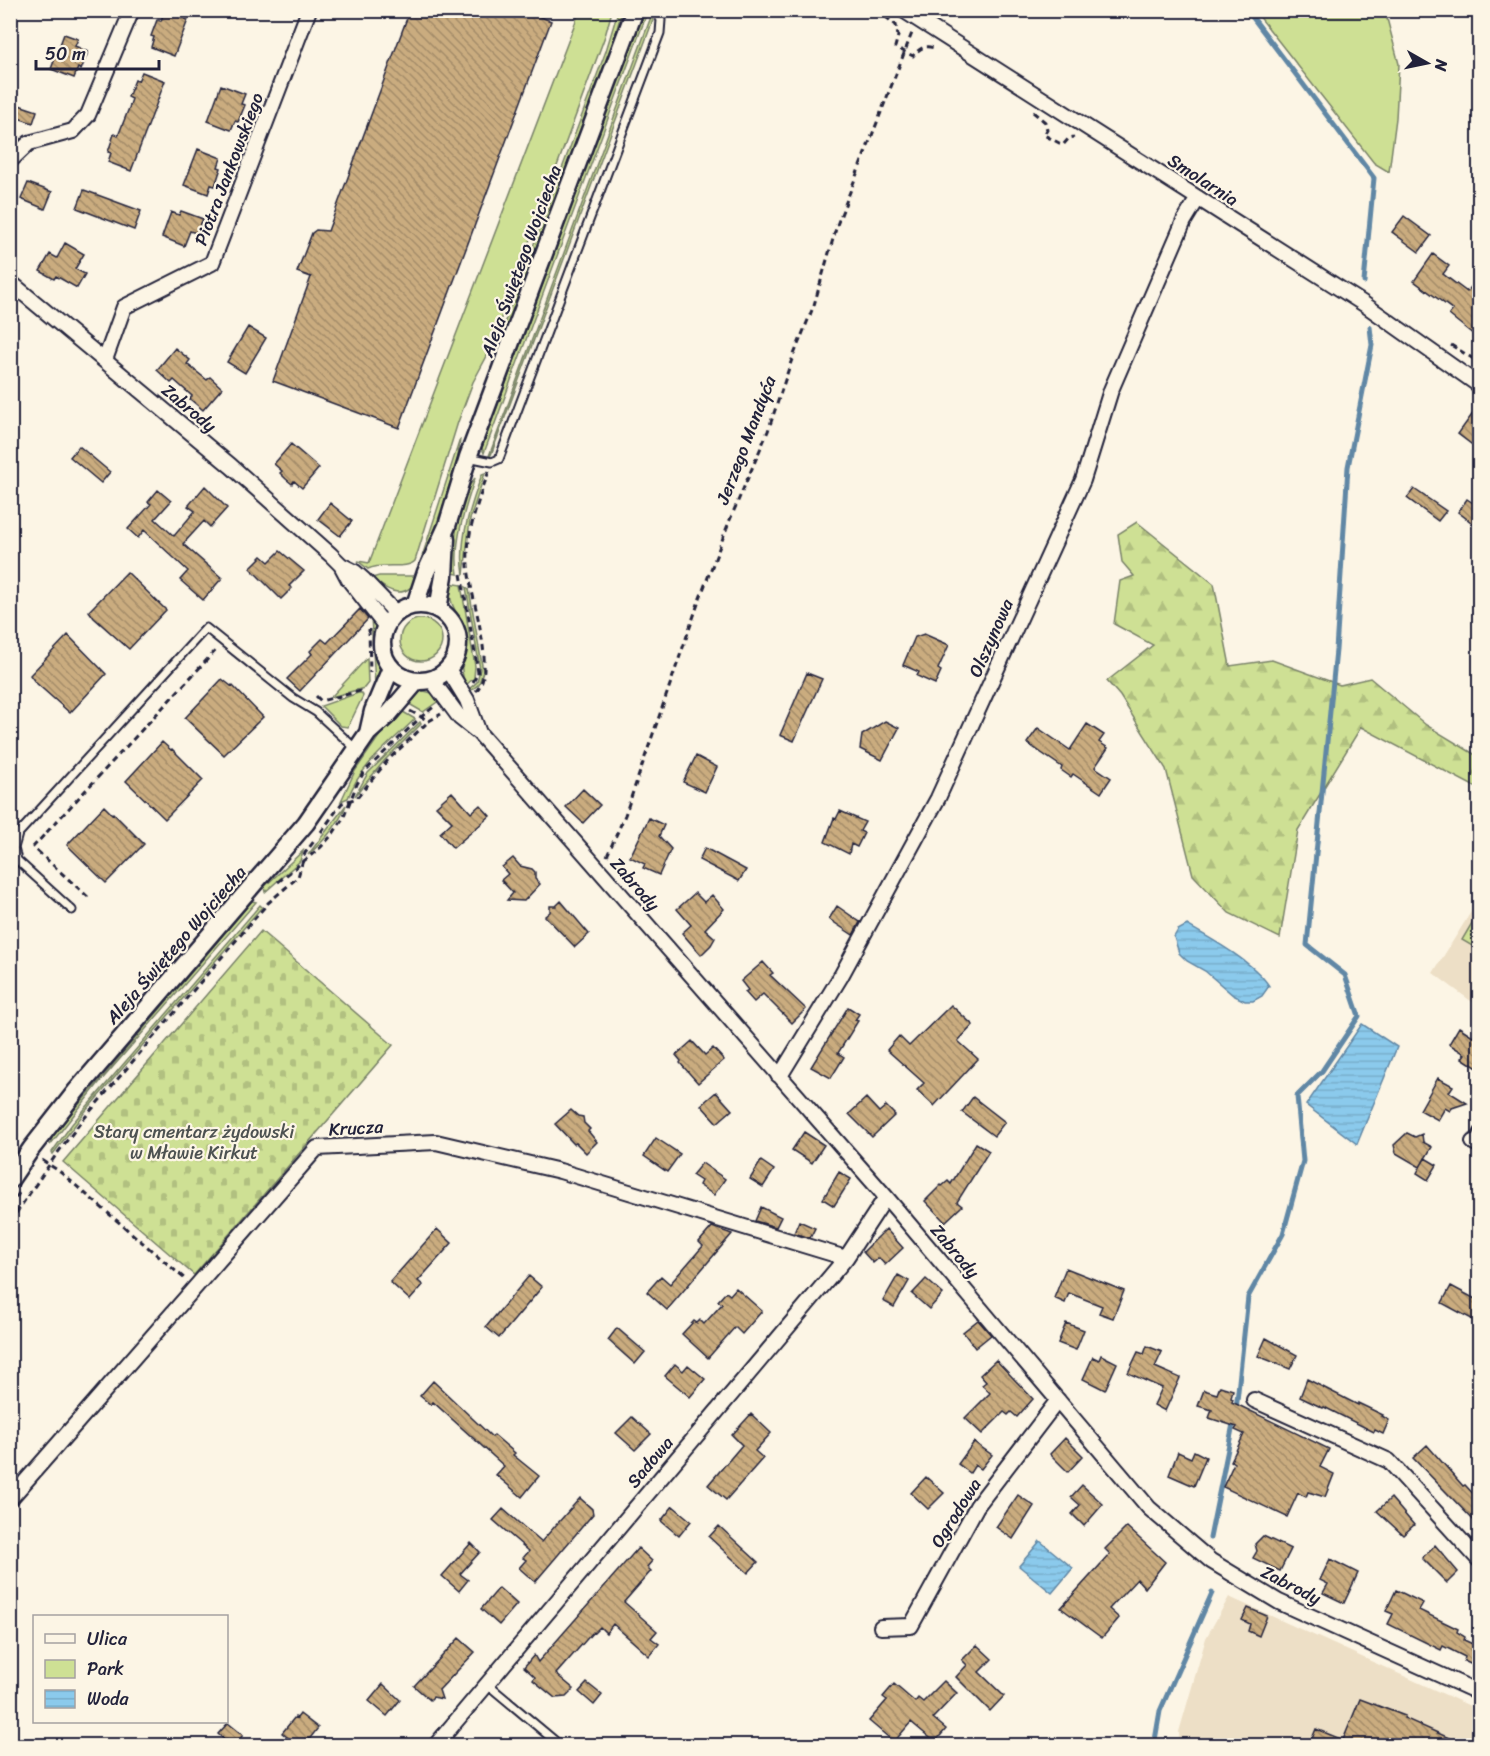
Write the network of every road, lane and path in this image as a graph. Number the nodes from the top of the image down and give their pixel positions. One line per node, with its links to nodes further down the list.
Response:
1 (132, 10): 7 (street)
2 (309, 10): 10 (street, Piotra Jankowskiego)
3 (635, 10): 12 (street, Aleja Świętego Wojciecha)
4 (655, 10): 12 (lane)
5 (903, 10): 6 (street, Smolarnia)
6 (918, 19): 8 (street, Smolarnia); 36 (path, Jerzego Mandyća)
7 (10, 160)
8 (1198, 198): 11 (street, Smolarnia); 39 (street, Olszynowa)
9 (10, 282): 10 (street, Zabrody)
10 (105, 360): 14 (street, Zabrody)
11 (1479, 386)
12 (468, 457): 13 (street, Aleja Świętego Wojciecha)
13 (447, 526): 15 (street, Aleja Świętego Wojciecha); 16 (street, Aleja Świętego Wojciecha)
14 (341, 566): 17 (street, Zabrody); 18 (street, Zabrody)
15 (415, 605): 16 (street); 17 (street)
16 (438, 609): 21 (street)
17 (398, 612): 18 (street)
18 (377, 627): 20 (street); 22 (path)
19 (218, 647): 37 (path)
20 (391, 668): 23 (street); 33 (street, Aleja Świętego Wojciecha)
21 (448, 669): 23 (street); 34 (street, Zabrody)
22 (370, 677)
23 (424, 680): 33 (street, Aleja Świętego Wojciecha); 34 (street, Zabrody)
24 (476, 691): 27 (path)
25 (316, 696): 28 (path)
26 (364, 698): 28 (path)
27 (476, 698)
28 (321, 701): 30 (path)
29 (401, 706): 32 (path)
30 (310, 708): 35 (lane); 38 (lane)
31 (448, 710): 32 (path)
32 (429, 721): 44 (path)
33 (368, 733): 35 (street, Aleja Świętego Wojciecha)
34 (478, 733): 36 (street, Zabrody)
35 (357, 750): 43 (street, Aleja Świętego Wojciecha)
36 (601, 872): 39 (street, Zabrody)
37 (88, 897)
38 (72, 910)
39 (778, 1075): 46 (street, Zabrody)
40 (1479, 1129): 42 (lane)
41 (13, 1132): 43 (path)
42 (1476, 1144)
43 (31, 1149): 44 (path); 45 (street, Aleja Świętego Wojciecha)
44 (50, 1165): 47 (path); 49 (path)
45 (10, 1180)
46 (886, 1197): 48 (street, Sadowa); 50 (street, Zabrody)
47 (10, 1222)
48 (846, 1258): 49 (street, Krucza); 55 (street, Sadowa)
49 (195, 1288): 52 (street, Krucza)
50 (1058, 1400): 54 (street, Ogrodowa); 56 (street, Zabrody)
51 (1254, 1400): 53 (street)
52 (10, 1499)
53 (1479, 1561)
54 (881, 1627)
55 (486, 1683): 57 (street, Sadowa); 58 (lane)
56 (1479, 1694)
57 (435, 1746)
58 (561, 1746)

